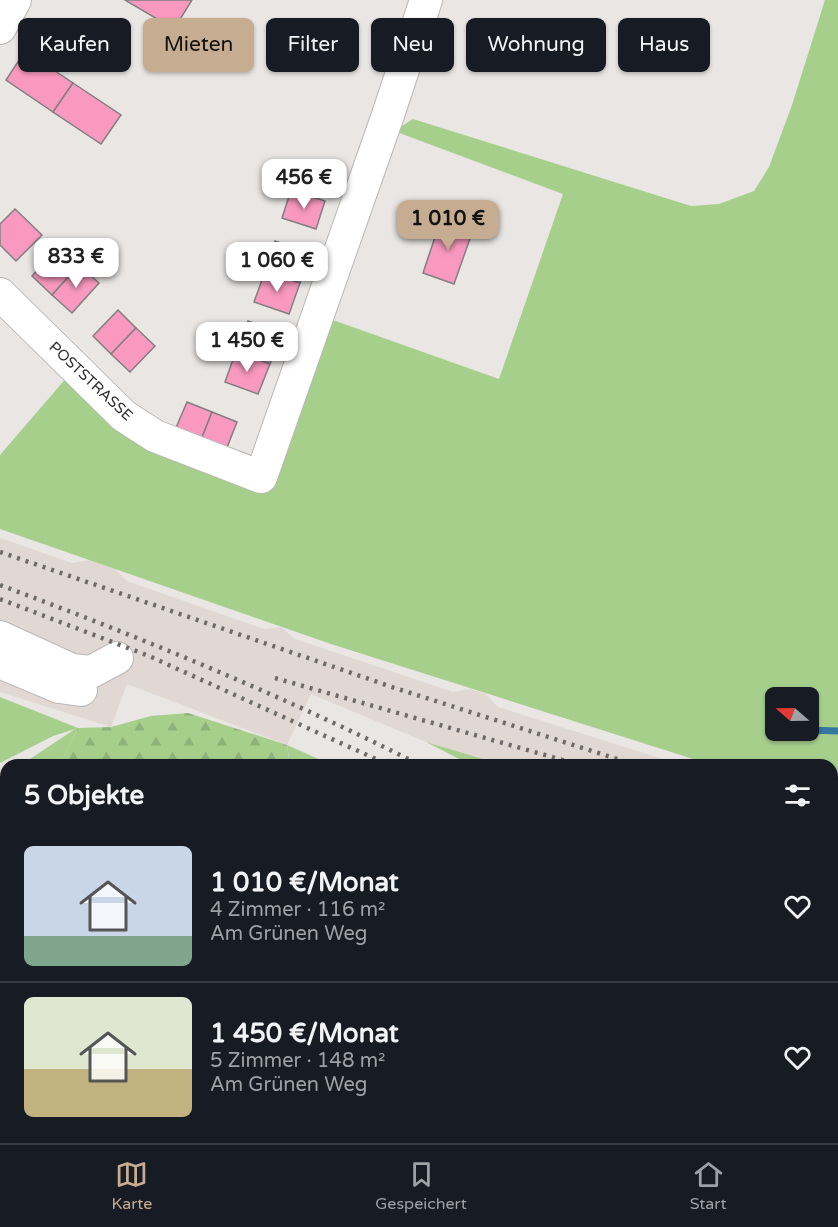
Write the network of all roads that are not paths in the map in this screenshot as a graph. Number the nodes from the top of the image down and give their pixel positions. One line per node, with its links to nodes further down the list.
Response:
1 (15, 0): 3 (street)
2 (426, 0): 4 (street, POSTSTRASSE)
3 (0, 28)
4 (0, 294)
5 (0, 637): 6 (street)
6 (117, 658)
7 (0, 662): 8 (street)
8 (88, 691)

